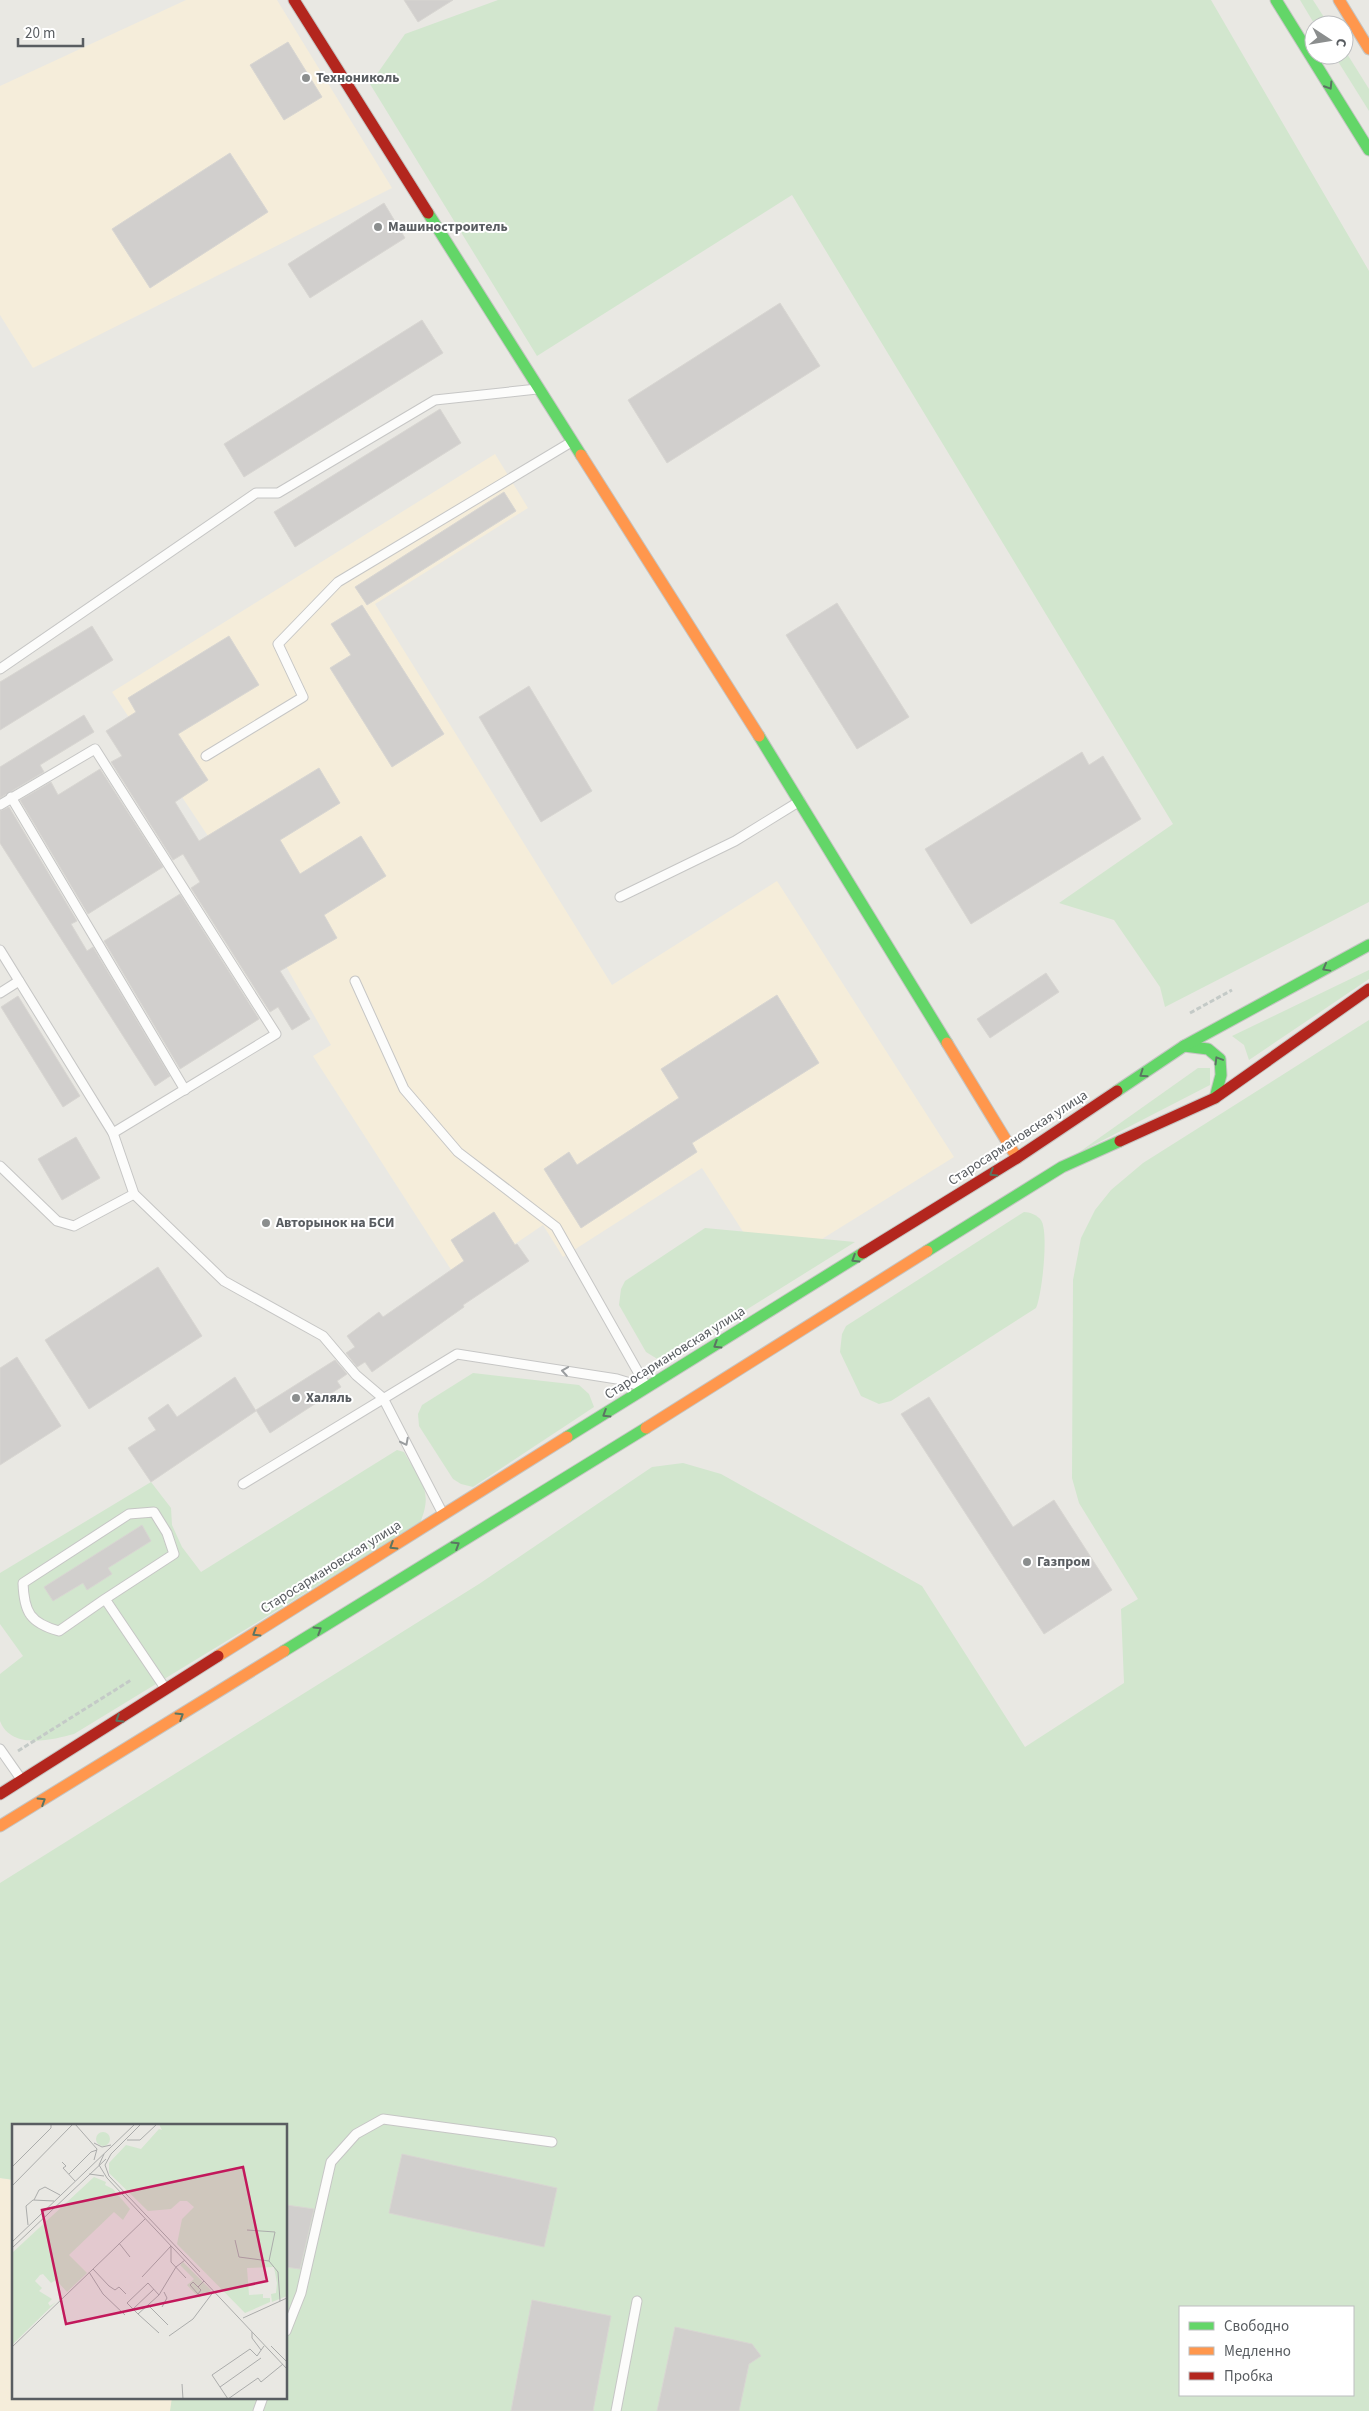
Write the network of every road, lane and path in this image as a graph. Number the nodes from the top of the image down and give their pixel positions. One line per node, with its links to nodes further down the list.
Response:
1 (294, 0): 6 (main road)
2 (1276, 0): 5 (main road, one-way to 5)
3 (1339, 0): 4 (main road)
4 (1369, 49)
5 (1369, 150)
6 (540, 388): 7 (main road); 8 (lane)
7 (573, 441): 9 (lane); 11 (main road)
8 (0, 669)
9 (206, 756)
10 (11, 797): 12 (lane); 21 (lane); 21 (lane)
11 (800, 801): 13 (lane); 24 (main road)
12 (0, 805)
13 (620, 897)
14 (1369, 944): 20 (main road, Старосармановская улица, one-way to 20)
15 (0, 950): 16 (lane)
16 (19, 981): 19 (lane); 23 (lane)
17 (355, 981): 27 (lane)
18 (1369, 990): 22 (main road)
19 (0, 993)
20 (1184, 1046): 22 (main road, one-way to 20); 24 (main road, Старосармановская улица, one-way to 24)
21 (185, 1090): 23 (lane)
22 (1215, 1098): 37 (main road, one-way to 22)
23 (113, 1133): 26 (lane)
24 (1018, 1158): 27 (main road, Старосармановская улица, one-way to 27)
25 (0, 1166): 26 (lane)
26 (134, 1194): 28 (lane)
27 (647, 1388): 28 (lane, one-way to 28); 30 (main road, Старосармановская улица, one-way to 30)
28 (383, 1398): 29 (lane); 30 (lane, one-way to 30)
29 (243, 1484)
30 (443, 1514): 32 (main road, Старосармановская улица, one-way to 32)
31 (105, 1599): 31 (lane); 32 (lane)
32 (166, 1690): 35 (main road, Старосармановская улица, one-way to 35)
33 (0, 1749): 34 (lane)
34 (3, 1757): 35 (lane)
35 (22, 1780): 36 (main road, Старосармановская улица)
36 (0, 1794)
37 (0, 1826)
38 (552, 2142): 40 (lane)
39 (637, 2302): 43 (lane)
40 (288, 2326)
41 (263, 2398): 42 (lane)
42 (258, 2411)
43 (616, 2411)

